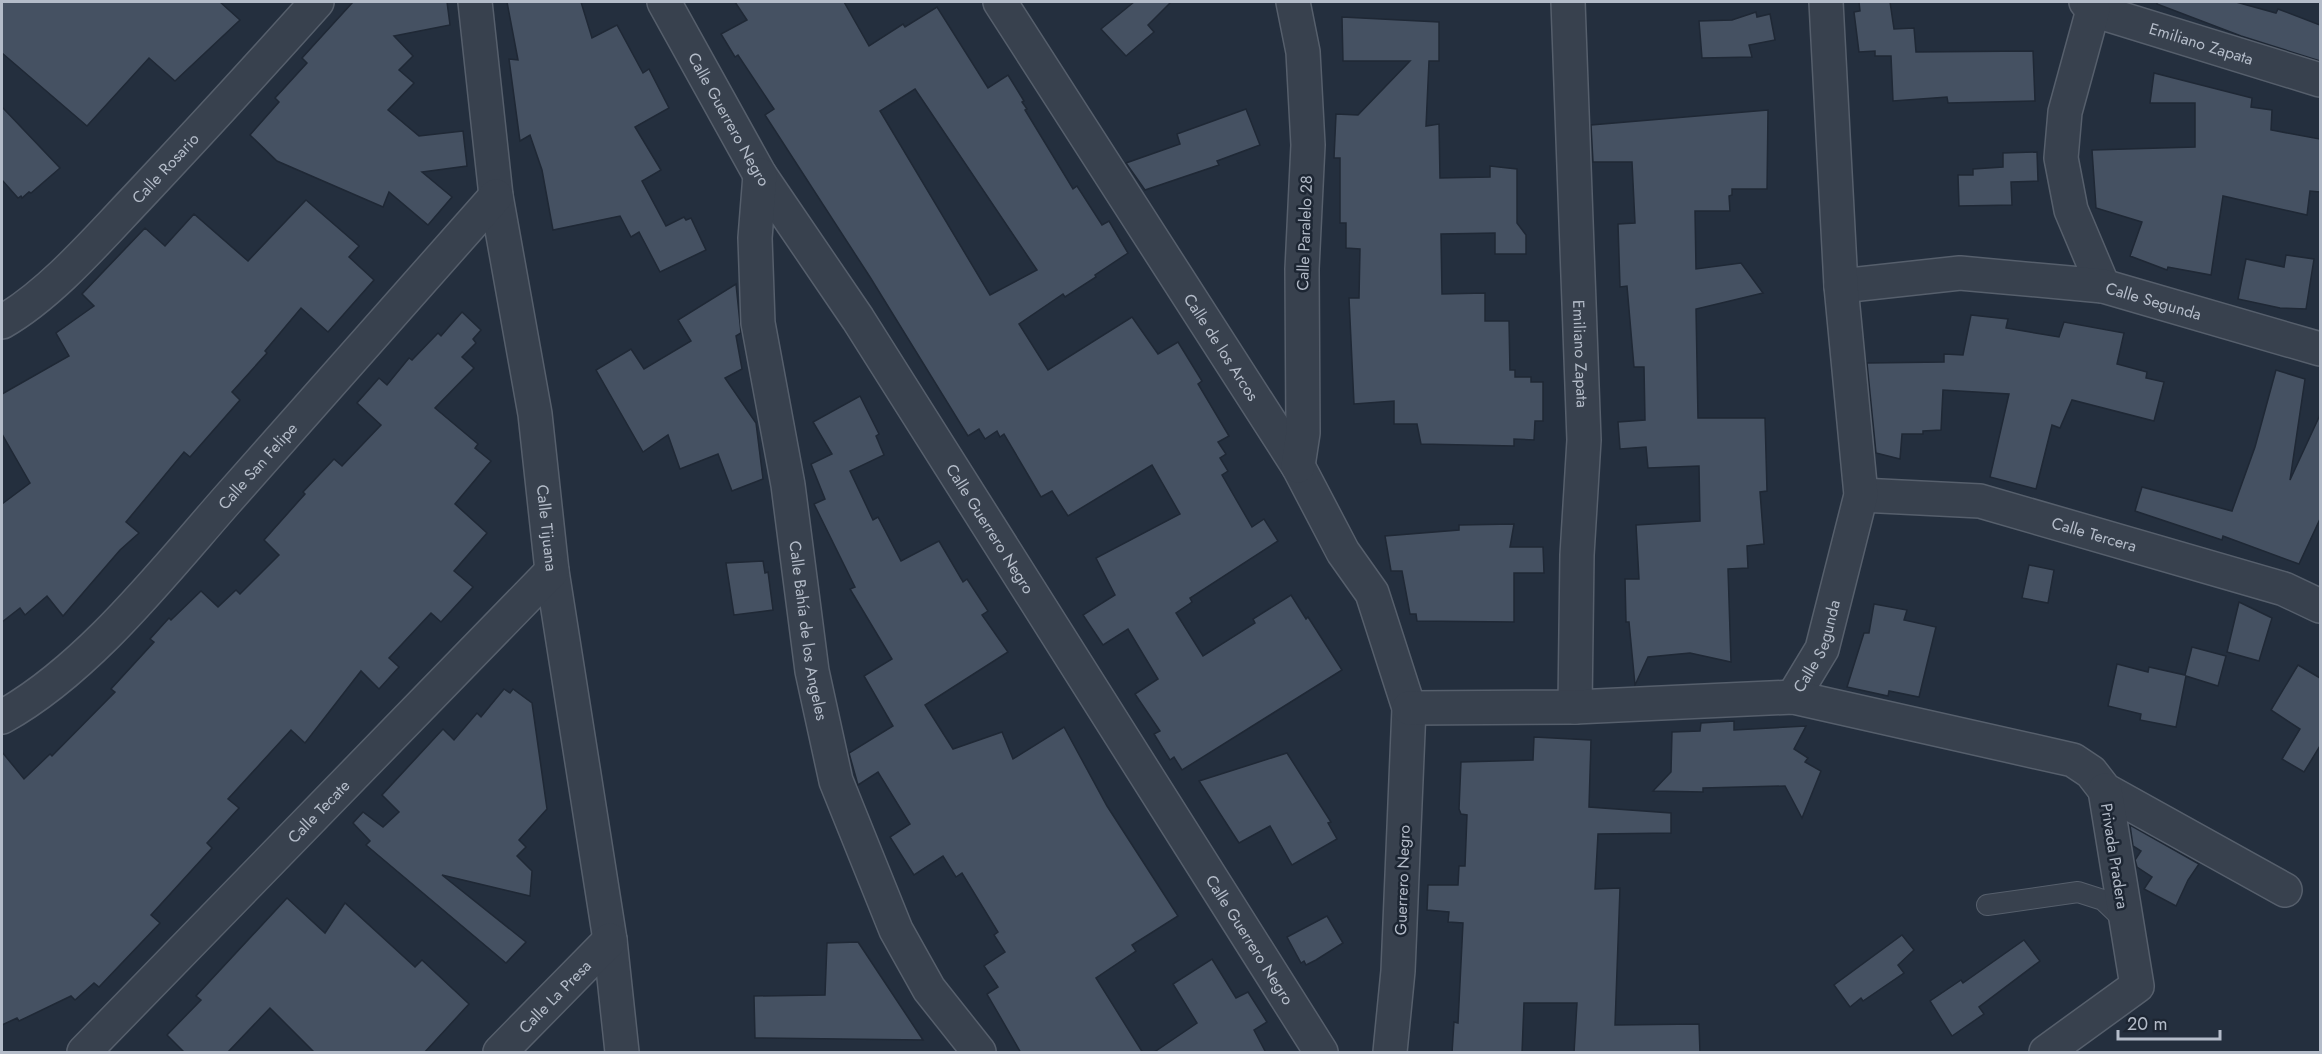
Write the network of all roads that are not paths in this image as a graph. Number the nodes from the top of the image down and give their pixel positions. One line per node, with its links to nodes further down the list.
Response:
1 (316, 2): 14 (street, Calle Rosario)
2 (476, 2): 11 (street, Calle Tijuana)
3 (664, 2): 10 (street, Calle Guerrero Negro)
4 (1000, 2): 16 (street, Calle de los Arcos)
5 (1293, 2): 16 (street, Calle Paralelo 28)
6 (1568, 2): 21 (street, Emiliano Zapata)
7 (1826, 2): 12 (street, Calle Segunda)
8 (2089, 6): 9 (street, Emiliano Zapata); 13 (street)
9 (2320, 80)
10 (760, 175): 32 (street, Calle Bahía de los Angeles); 33 (street, Calle Guerrero Negro)
11 (496, 196): 18 (street, Calle Tijuana); 23 (street, Calle San Felipe)
12 (1841, 286): 13 (street, Calle Segunda); 17 (street, Calle Segunda)
13 (2103, 286): 15 (street, Calle Segunda)
14 (2, 322)
15 (2320, 349)
16 (1298, 466): 22 (street, Calle de los Arcos)
17 (1861, 495): 19 (street, Calle Tercera); 20 (street, Calle Segunda)
18 (552, 571): 28 (street, Calle Tijuana); 29 (street, Calle Tecate)
19 (2320, 606)
20 (1793, 697): 21 (street, Calle Segunda); 24 (street)
21 (1575, 707): 22 (street, Calle Segunda)
22 (1409, 708): 34 (street, Guerrero Negro)
23 (2, 717)
24 (2105, 790): 25 (street); 27 (street, Privada Pradera)
25 (2285, 890)
26 (1987, 905): 27 (lane, Privada Pradera)
27 (2126, 922): 35 (street, Privada Pradera)
28 (610, 940): 30 (street, Calle La Presa); 31 (street, Calle Tijuana)
29 (84, 1053)
30 (500, 1053)
31 (622, 1053)
32 (978, 1053)
33 (1321, 1053)
34 (1390, 1053)
35 (2046, 1053)

